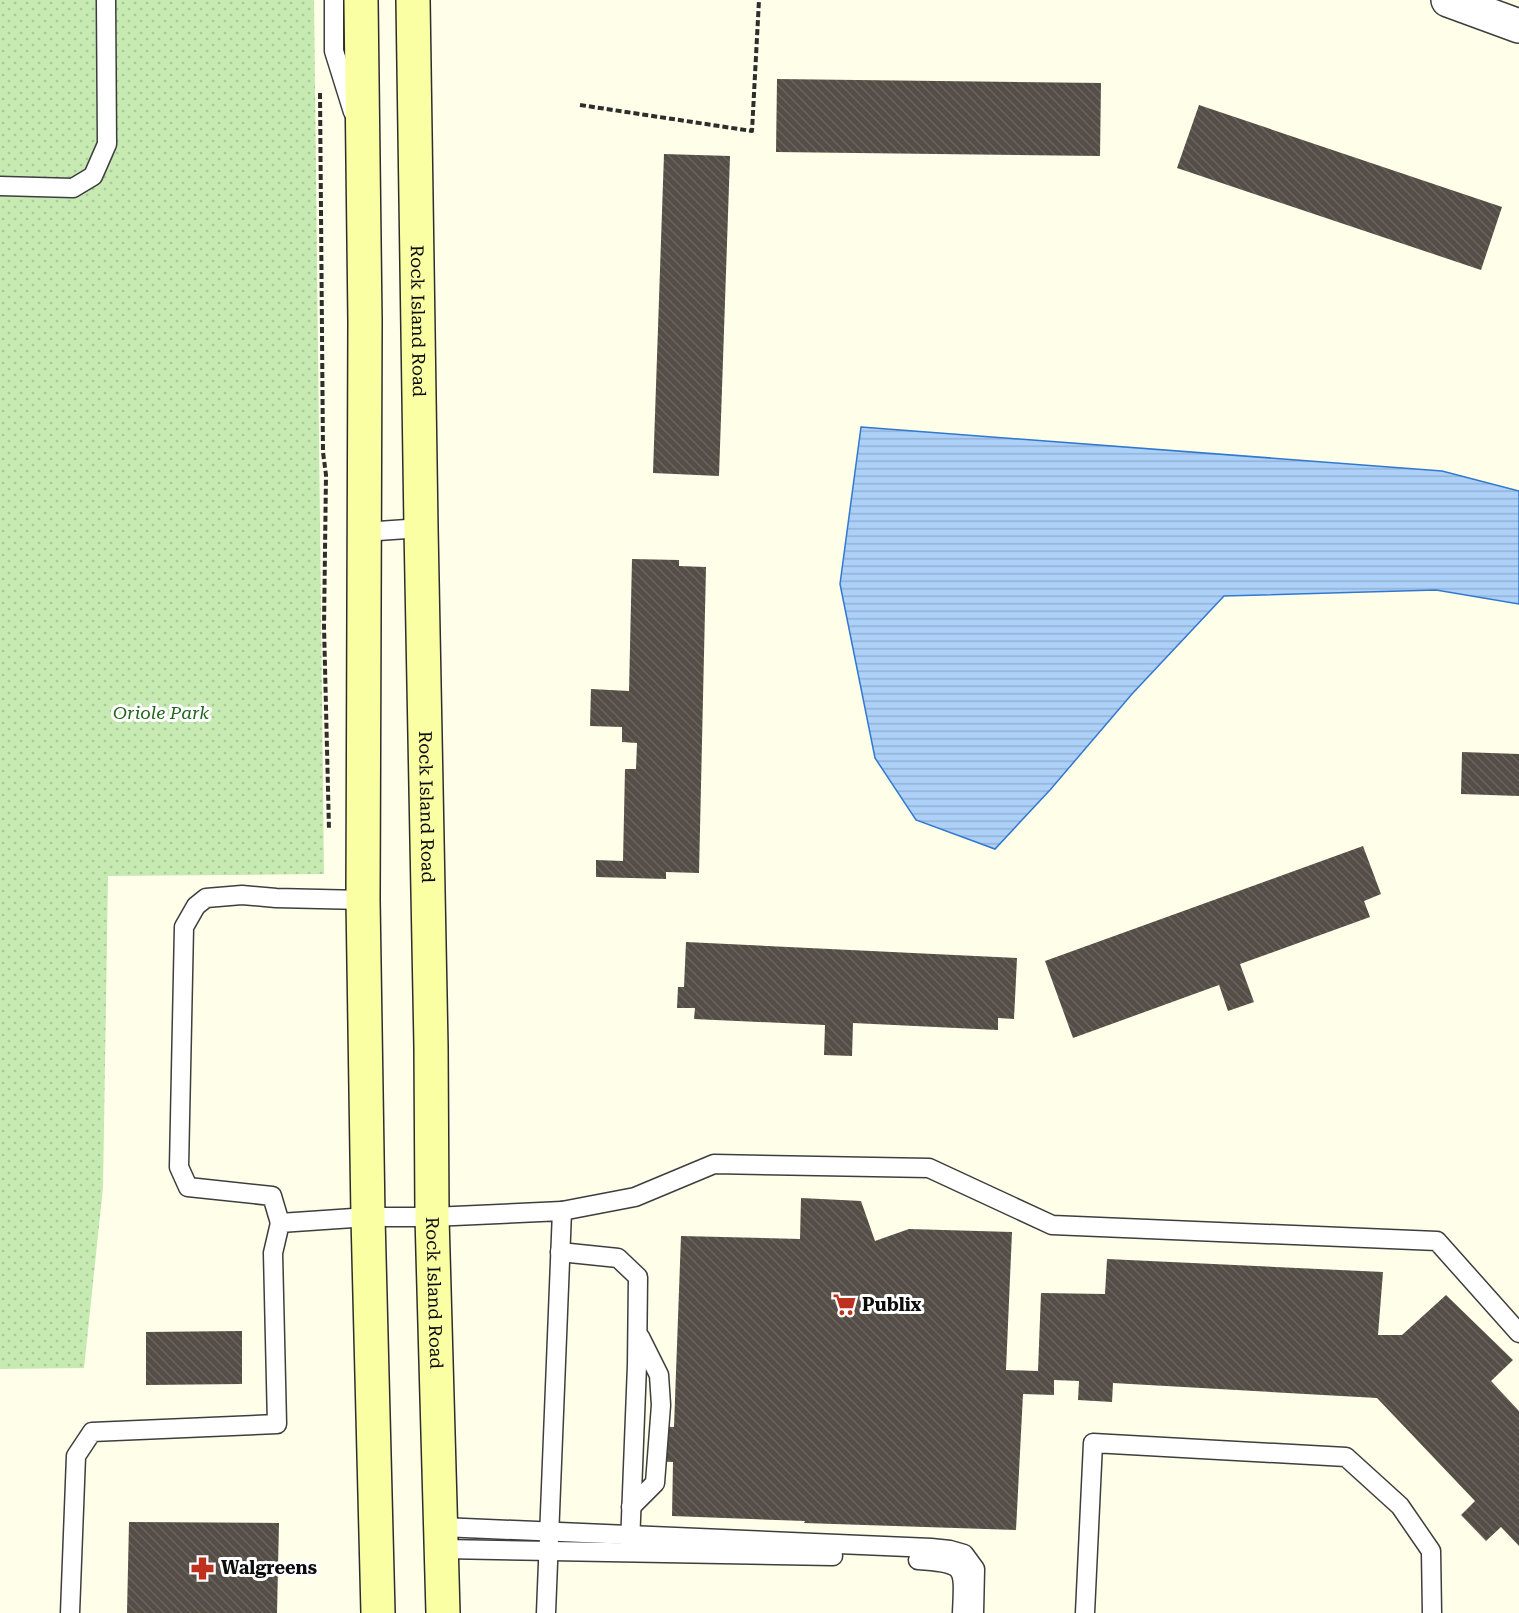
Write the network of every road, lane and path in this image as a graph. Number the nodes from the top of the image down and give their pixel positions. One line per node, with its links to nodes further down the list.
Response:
1 (106, 0): 11 (lane)
2 (334, 0): 10 (lane)
3 (361, 0): 10 (main road)
4 (413, 0): 12 (main road, Rock Island Road)
5 (759, 0): 9 (path)
6 (1448, 0): 7 (street)
7 (1519, 26)
8 (319, 83): 14 (path)
9 (580, 105)
10 (363, 147): 13 (main road)
11 (0, 186)
12 (421, 528): 13 (lane); 18 (main road, Rock Island Road)
13 (364, 532): 15 (main road)
14 (329, 840)
15 (363, 900): 17 (main road); 19 (lane)
16 (562, 1211): 18 (lane); 22 (lane); 29 (lane)
17 (368, 1217): 18 (lane); 19 (lane); 27 (main road)
18 (432, 1217): 24 (main road, Rock Island Road)
19 (280, 1223): 26 (lane)
20 (560, 1252): 21 (lane)
21 (638, 1333): 23 (lane); 23 (lane)
22 (1519, 1333)
23 (632, 1507): 25 (lane)
24 (443, 1538): 28 (main road, Rock Island Road); 30 (lane); 31 (lane)
25 (630, 1544)
26 (70, 1613)
27 (378, 1613)
28 (443, 1613)
29 (546, 1613)
30 (962, 1613)
31 (974, 1613)
32 (1085, 1613): 33 (lane)
33 (1432, 1613)

